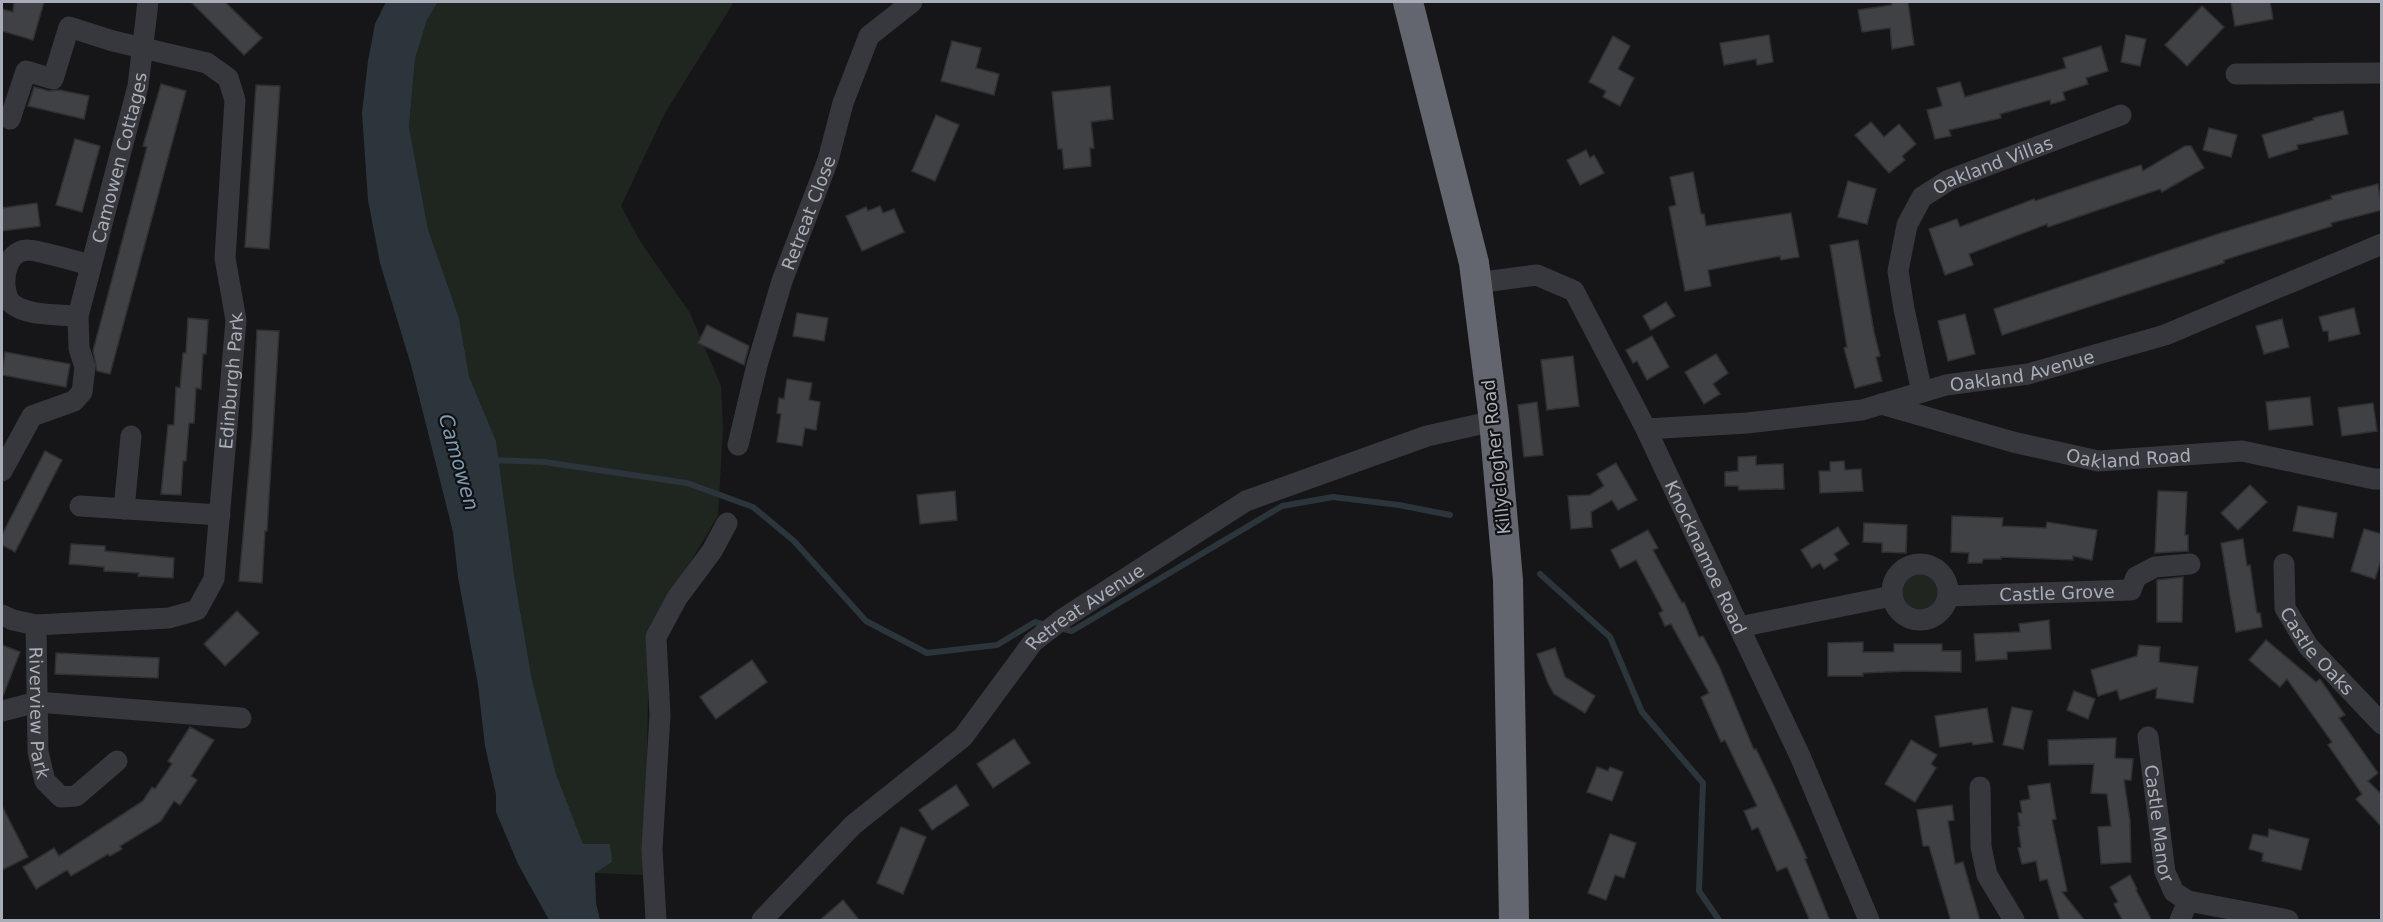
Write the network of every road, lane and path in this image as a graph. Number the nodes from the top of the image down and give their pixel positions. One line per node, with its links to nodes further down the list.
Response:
1 (148, 2): 4 (street, Camowen Cottages)
2 (912, 2): 18 (street, Retreat Close)
3 (1408, 2): 11 (highway, Killyclogher Road)
4 (143, 48): 8 (street, Edinburgh Park); 10 (street, Camowen Cottages); 23 (street, Edinburgh Park)
5 (2382, 73): 6 (street)
6 (2236, 74)
7 (2121, 115): 13 (street, Oakland Villas)
8 (10, 119)
9 (2382, 244): 13 (street, Oakland Avenue)
10 (91, 265): 12 (street, Camowen Cottages); 12 (street, Camowen Cottages)
11 (1476, 283): 15 (highway, Killyclogher Road); 16 (street, Knocknamoe Road)
12 (78, 316): 19 (street, Camowen Cottages)
13 (1922, 392): 14 (street, Oakland Avenue)
14 (1881, 404): 16 (street, Oakland Avenue); 20 (street, Oakland Road)
15 (1494, 422): 41 (street, Retreat Avenue); 42 (highway, Killyclogher Road)
16 (1646, 429): 31 (street, Knocknamoe Road)
17 (131, 436): 22 (street)
18 (738, 445)
19 (2, 471)
20 (2382, 479)
21 (80, 506): 22 (street)
22 (124, 509): 23 (street)
23 (220, 515): 30 (street, Edinburgh Park)
24 (727, 523): 40 (street)
25 (2190, 564): 28 (street, Castle Grove)
26 (2284, 564): 35 (street, Castle Oaks)
27 (1892, 596): 28 (street); 28 (street); 31 (street)
28 (1949, 596)
29 (2, 615): 30 (street, Edinburgh Park)
30 (36, 625): 32 (street, Riverview Park)
31 (1740, 627): 43 (street, Knocknamoe Road)
32 (37, 702): 33 (street); 34 (street); 37 (street, Riverview Park)
33 (2, 711)
34 (241, 718)
35 (2382, 724)
36 (2148, 737): 39 (street, Castle Manor)
37 (117, 761)
38 (1980, 787): 44 (street)
39 (2188, 901): 45 (street, Castle Manor); 46 (street, Castle Manor)
40 (656, 921)
41 (762, 921)
42 (1514, 921)
43 (1869, 921)
44 (2014, 921)
45 (2180, 921)
46 (2288, 921)

